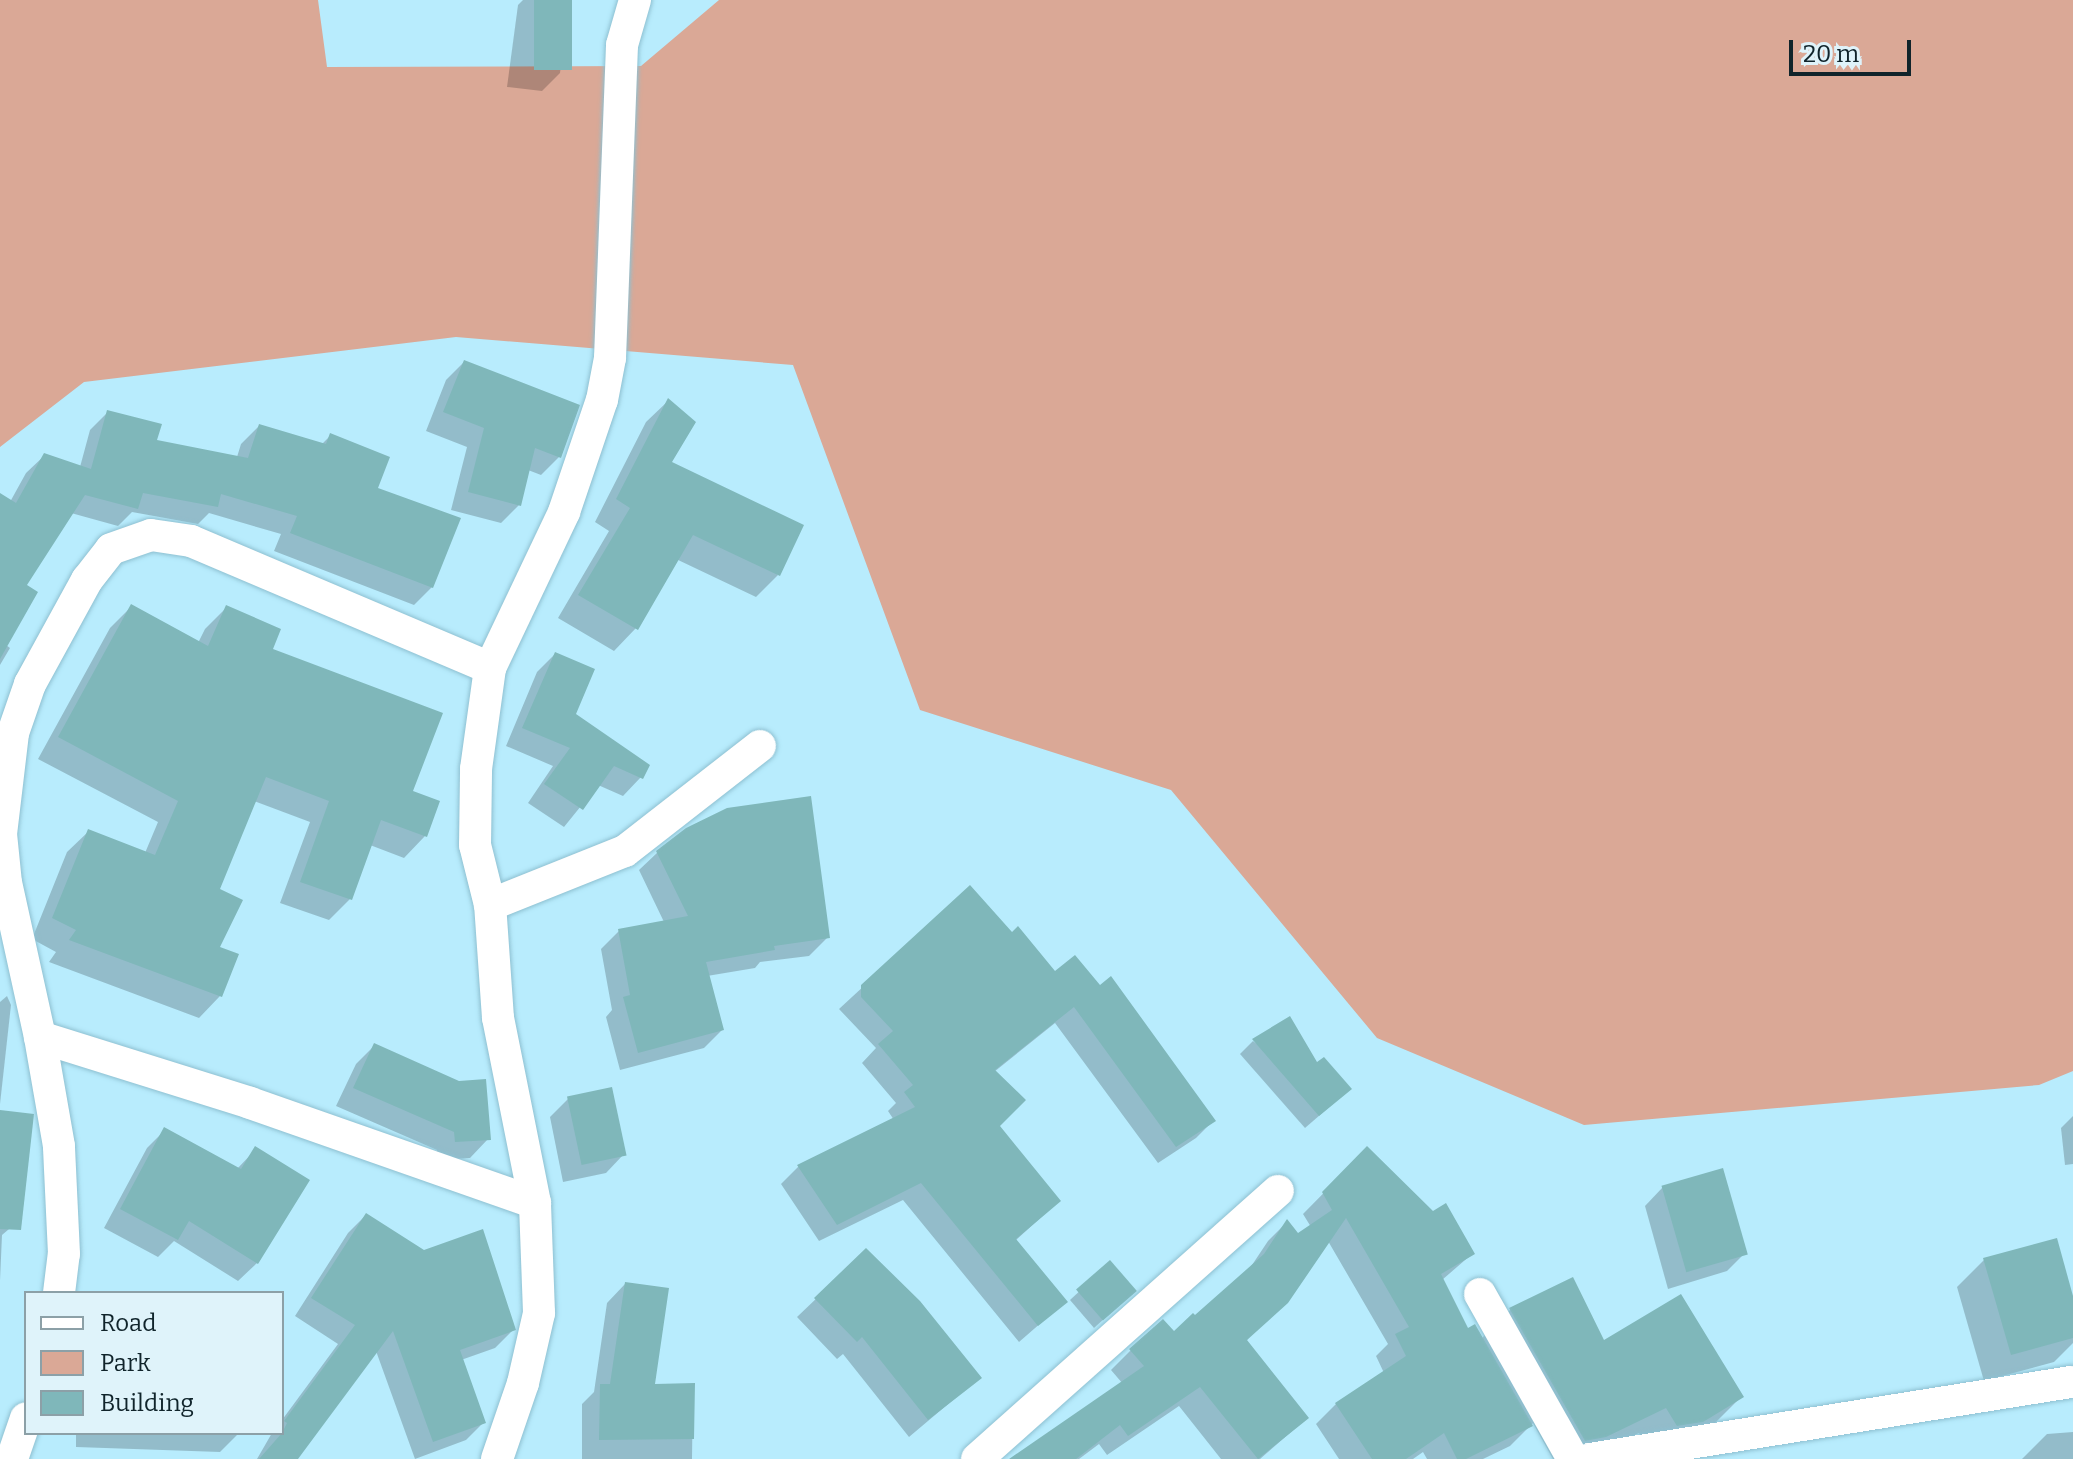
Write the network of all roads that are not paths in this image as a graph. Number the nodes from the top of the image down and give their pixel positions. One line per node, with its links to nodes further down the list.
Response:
1 (635, 0): 2 (street)
2 (490, 668): 4 (street); 5 (street)
3 (760, 746): 4 (street)
4 (490, 905): 7 (street)
5 (40, 1037): 7 (street); 8 (street)
6 (1278, 1191): 14 (street)
7 (535, 1203): 13 (street)
8 (59, 1291)
9 (1480, 1294): 15 (street)
10 (2073, 1382): 16 (street)
11 (24, 1424): 12 (street)
12 (12, 1459)
13 (497, 1459)
14 (977, 1459)
15 (1573, 1459)
16 (1590, 1459)

